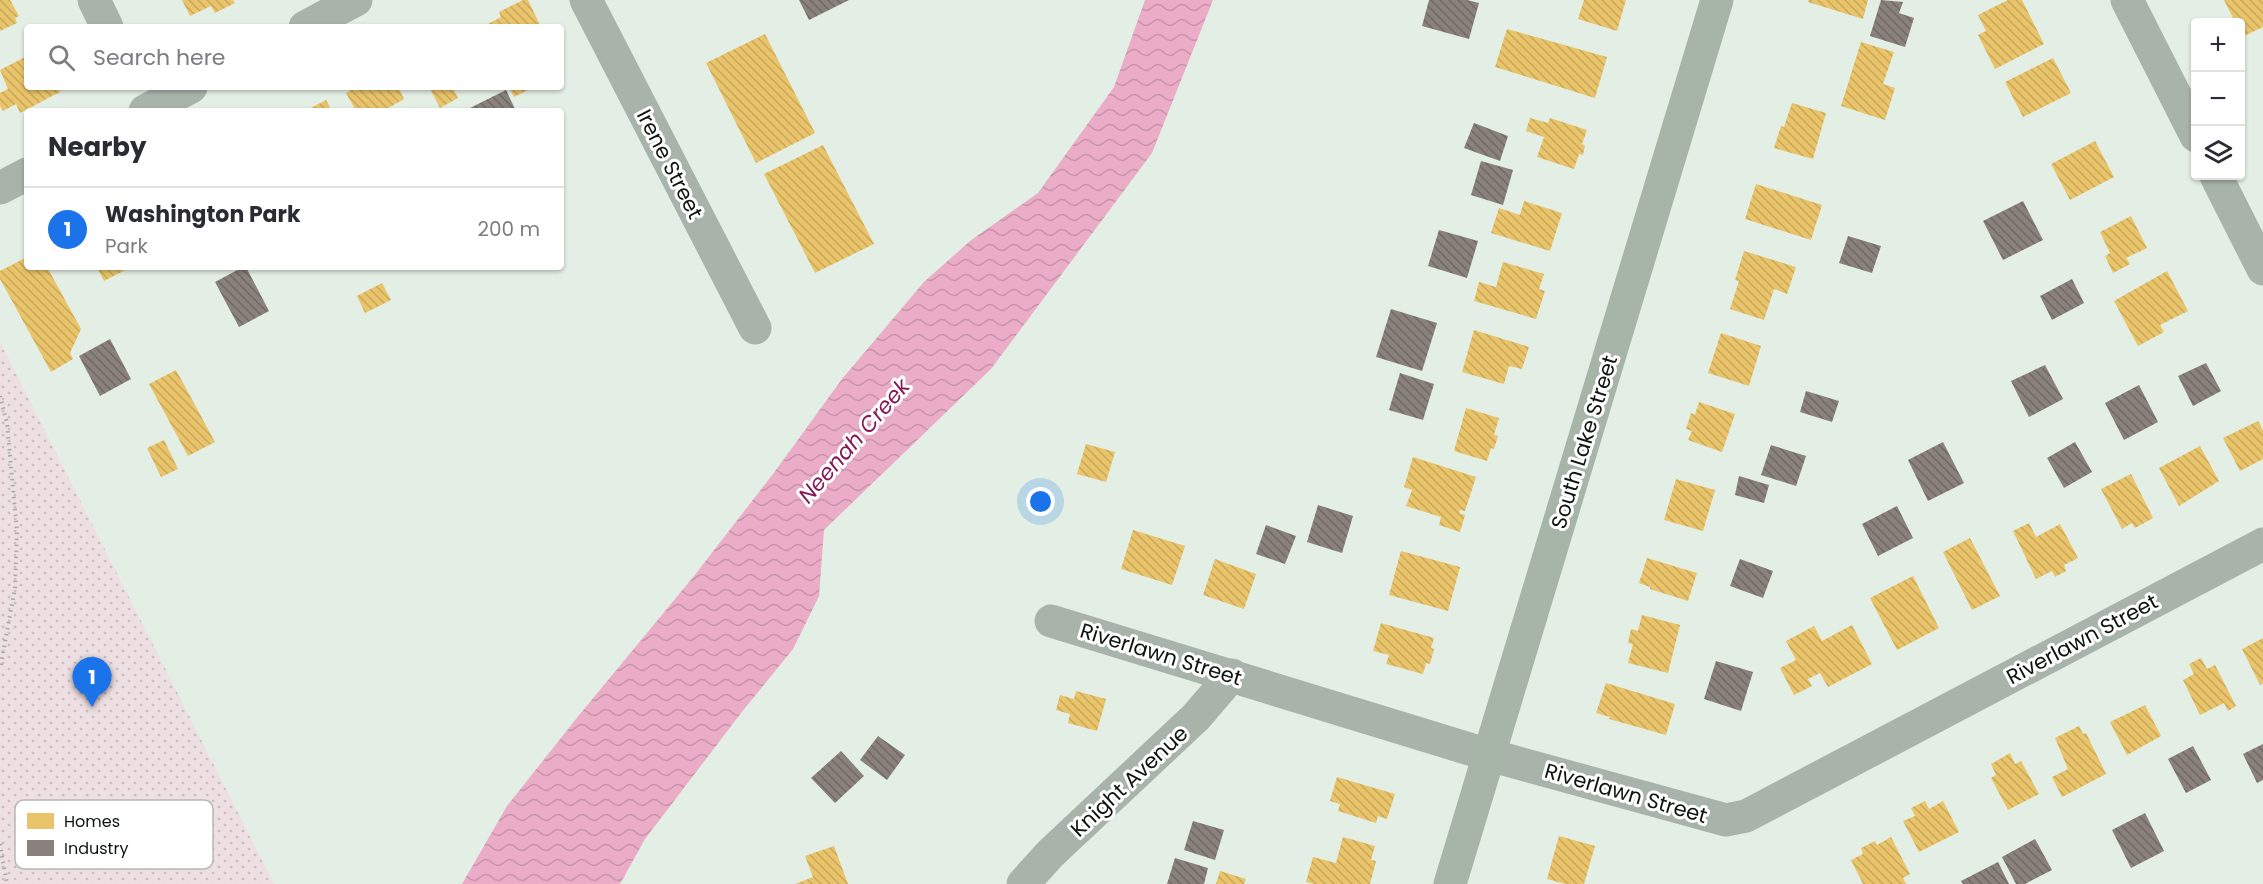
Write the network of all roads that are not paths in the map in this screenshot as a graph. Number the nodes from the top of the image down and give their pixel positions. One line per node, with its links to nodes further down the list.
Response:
1 (94, 0): 6 (street)
2 (356, 0): 7 (street)
3 (586, 0): 15 (street, Irene Street)
4 (1717, 0): 19 (street, South Lake Street)
5 (2127, 0): 10 (street)
6 (106, 24)
7 (311, 24)
8 (182, 90): 9 (street)
9 (144, 102)
10 (2191, 126)
11 (24, 176): 13 (street)
12 (2218, 180): 14 (street)
13 (0, 188)
14 (2263, 269)
15 (754, 328)
16 (2263, 544): 19 (street, Riverlawn Street)
17 (1051, 621): 18 (street, Riverlawn Street)
18 (1232, 675): 19 (street, Riverlawn Street); 20 (street, Knight Avenue)
19 (1489, 755): 21 (street, South Lake Street)
20 (1023, 884)
21 (1450, 884)

